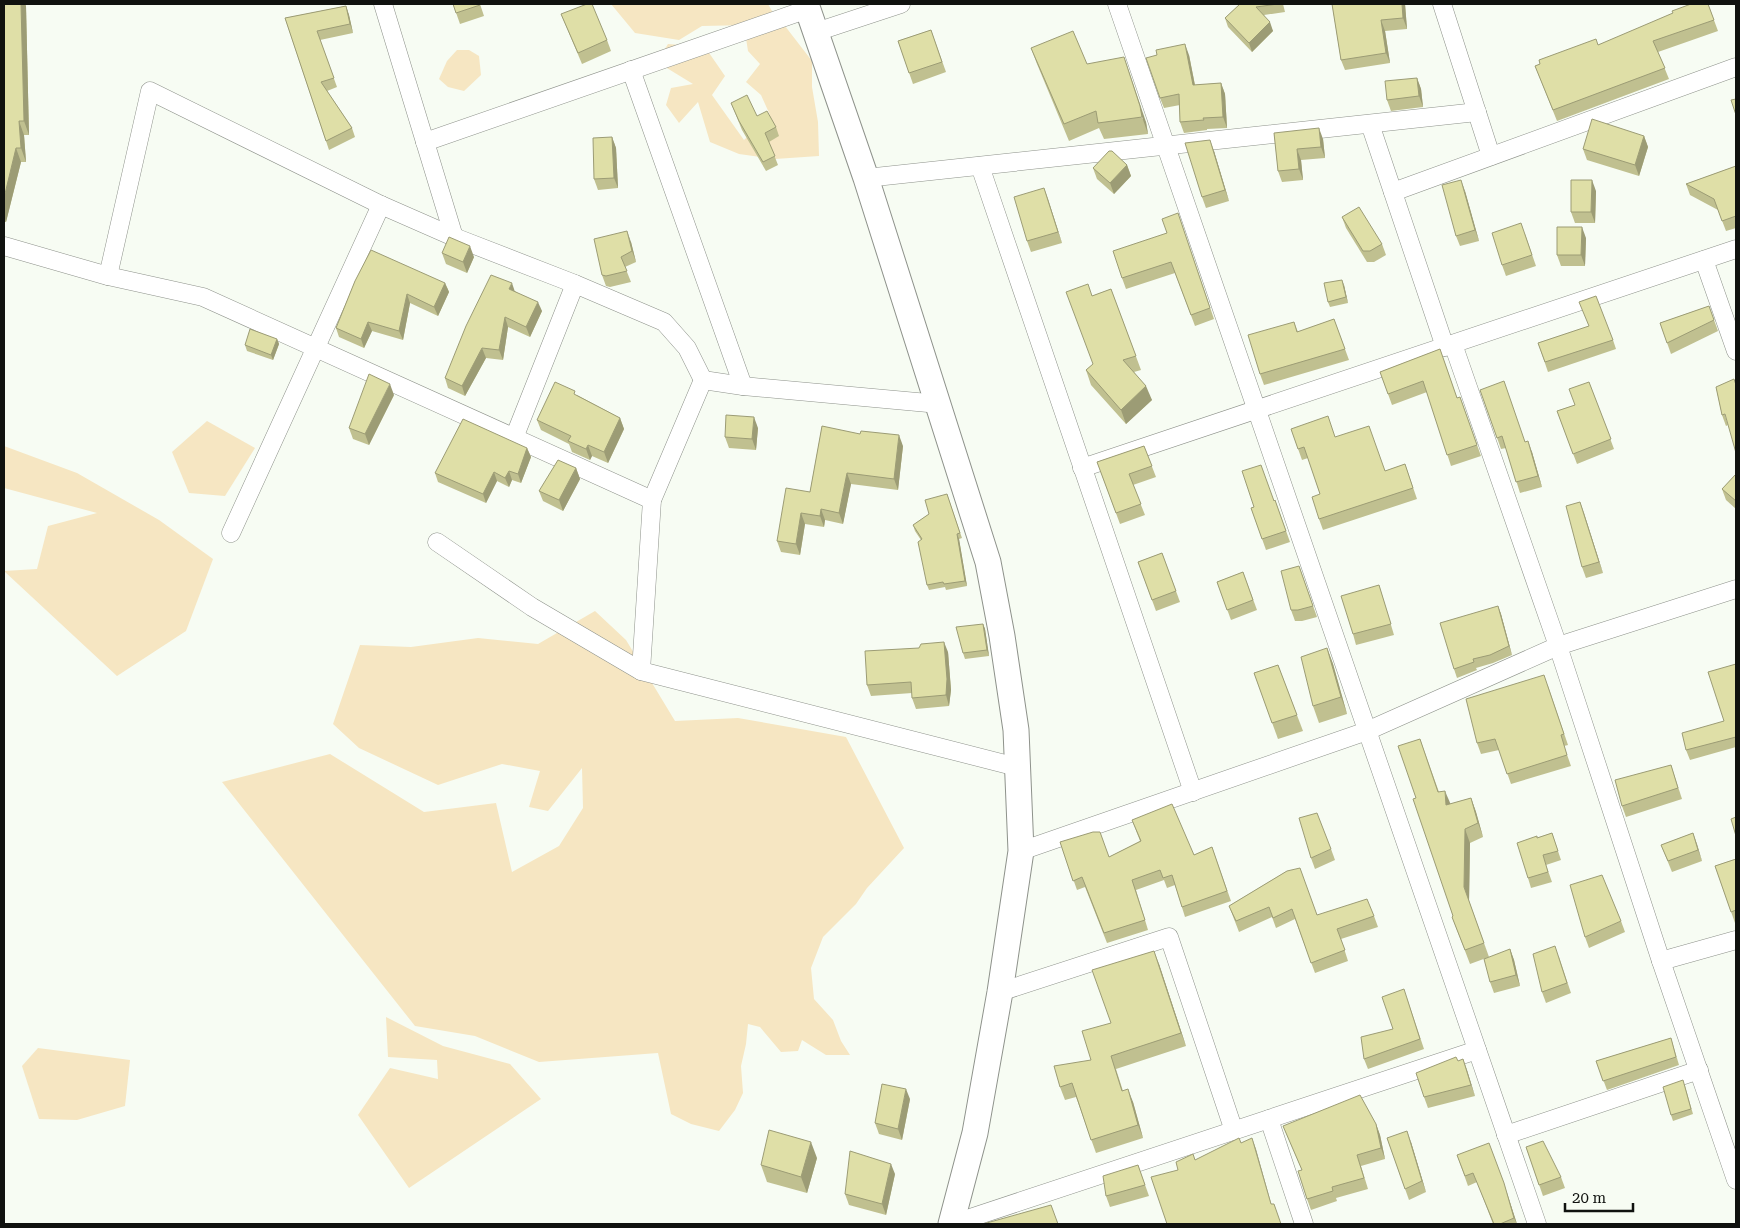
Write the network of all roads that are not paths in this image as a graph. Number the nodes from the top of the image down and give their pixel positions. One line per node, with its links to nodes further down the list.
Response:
1 (383, 4): 11 (street)
2 (901, 4): 6 (street)
3 (1117, 4): 12 (street)
4 (1442, 4): 9 (street)
5 (807, 6): 6 (street); 8 (street)
6 (816, 32): 15 (street)
7 (1736, 67): 13 (street)
8 (631, 70): 11 (street); 28 (street)
9 (1477, 112): 10 (street); 13 (street)
10 (1370, 124): 12 (street); 16 (street)
11 (425, 142): 18 (street)
12 (1166, 146): 14 (street); 30 (street)
13 (1491, 156): 16 (street)
14 (980, 166): 15 (street); 32 (street)
15 (866, 178): 29 (street)
16 (1393, 192): 24 (street)
17 (380, 205): 18 (street); 22 (street); 25 (street)
18 (454, 238): 23 (street)
19 (4, 246): 22 (street)
20 (1736, 249): 21 (street)
21 (1704, 260): 24 (street); 26 (street)
22 (108, 276): 25 (street)
23 (575, 284): 27 (street); 31 (street)
24 (1449, 345): 30 (street); 37 (street)
25 (316, 348): 31 (street); 34 (street)
26 (1736, 351)
27 (703, 380): 28 (street); 33 (street)
28 (743, 386): 29 (street)
29 (939, 404): 40 (street)
30 (1257, 410): 32 (street); 39 (street)
31 (514, 438): 33 (street)
32 (1082, 468): 41 (street)
33 (652, 500): 38 (street)
34 (231, 533)
35 (437, 542): 38 (street)
36 (1736, 588): 37 (street)
37 (1558, 646): 39 (street); 44 (street)
38 (641, 671): 40 (street)
39 (1367, 731): 41 (street); 46 (street)
40 (1017, 767): 42 (street)
41 (1193, 792): 42 (street)
42 (1021, 851): 45 (street)
43 (1736, 940): 44 (street)
44 (1661, 961): 47 (street)
45 (1000, 992): 49 (street); 52 (street)
46 (1477, 1050): 48 (street); 50 (street)
47 (1698, 1070): 50 (street); 51 (street)
48 (1269, 1119): 49 (street); 53 (street)
49 (1234, 1131): 52 (street)
50 (1506, 1135): 54 (street)
51 (1736, 1180)
52 (952, 1224)
53 (1304, 1224)
54 (1537, 1224)

